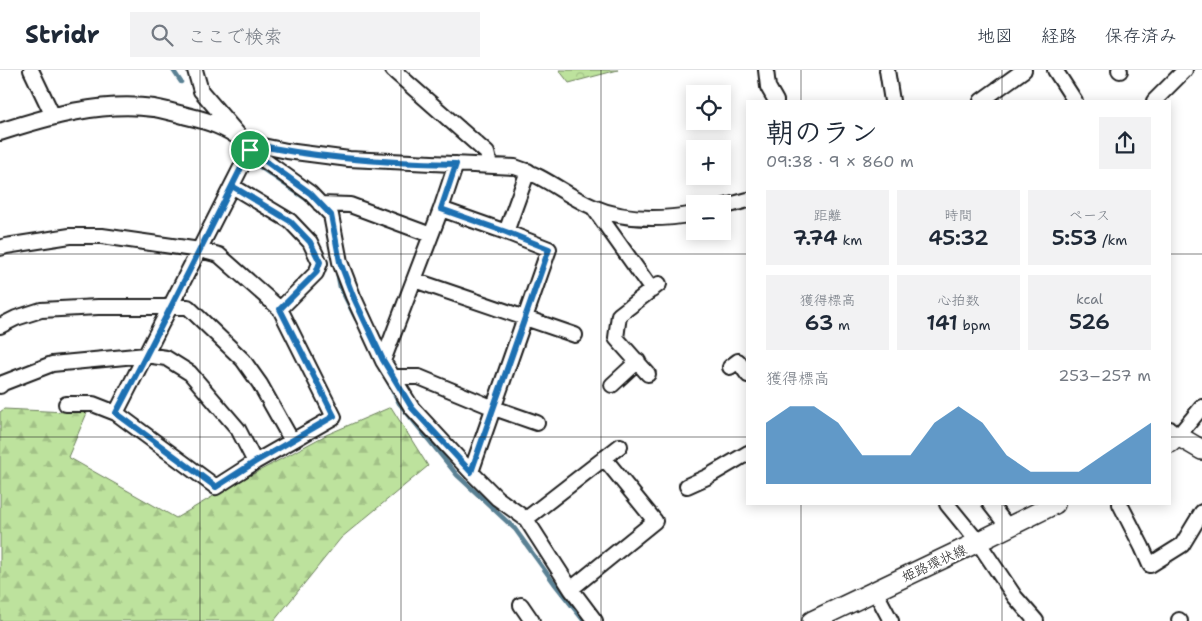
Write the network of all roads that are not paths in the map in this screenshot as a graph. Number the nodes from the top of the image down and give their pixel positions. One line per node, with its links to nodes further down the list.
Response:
1 (32, 70): 14 (street)
2 (195, 70): 16 (street)
3 (393, 70): 18 (street)
4 (766, 70): 9 (street)
5 (887, 70): 10 (street)
6 (1024, 70): 11 (street)
7 (1055, 70): 12 (street)
8 (1185, 70): 13 (street)
9 (775, 100)
10 (892, 100)
11 (982, 100)
12 (1074, 100)
13 (1155, 100)
14 (53, 116): 15 (street); 16 (street)
15 (0, 132)
16 (248, 148): 17 (street); 20 (street); 22 (street)
17 (456, 164): 18 (street); 25 (street)
18 (490, 165): 19 (street)
19 (528, 171): 24 (street); 27 (street)
20 (232, 186): 30 (street); 33 (street)
21 (746, 201): 23 (street)
22 (320, 204): 28 (street); 38 (street)
23 (731, 205)
24 (593, 207): 26 (street); 39 (street)
25 (441, 209): 27 (street); 28 (street)
26 (686, 215)
27 (506, 232): 34 (street)
28 (431, 235): 31 (street)
29 (0, 248): 30 (street)
30 (200, 250): 32 (street); 33 (street)
31 (414, 280): 34 (street); 38 (street)
32 (172, 306): 35 (street); 37 (street); 52 (street)
33 (280, 309): 52 (street)
34 (525, 318): 36 (street); 48 (street)
35 (0, 326)
36 (574, 335)
37 (146, 355): 45 (street); 49 (street); 57 (street)
38 (383, 360): 43 (street)
39 (638, 361): 42 (street); 44 (street)
40 (730, 367): 41 (street)
41 (746, 372)
42 (648, 374)
43 (393, 378): 48 (street); 58 (street)
44 (612, 385)
45 (0, 386)
46 (66, 404): 49 (street)
47 (1202, 407): 51 (street)
48 (494, 408): 50 (street); 58 (street)
49 (116, 413): 57 (street)
50 (536, 423)
51 (1173, 436): 54 (main road)
52 (292, 440): 57 (street)
53 (620, 446): 56 (street)
54 (1202, 450)
55 (746, 454): 59 (street)
56 (604, 458): 65 (street); 68 (street)
57 (255, 462)
58 (471, 472): 65 (street)
59 (687, 486)
60 (948, 505): 67 (street)
61 (991, 505): 66 (street)
62 (1051, 505): 66 (main road, 姫路環状線)
63 (1121, 505): 64 (street)
64 (1202, 512)
65 (526, 519): 68 (street)
66 (1008, 527): 67 (main road, 姫路環状線)
67 (978, 542): 69 (main road, 姫路環状線); 76 (street)
68 (571, 589): 73 (street)
69 (875, 591): 71 (main road, 姫路環状線); 75 (street)
70 (521, 605): 72 (street)
71 (839, 615): 74 (main road, 姫路環状線)
72 (532, 621)
73 (595, 621)
74 (812, 621)
75 (892, 621)
76 (1036, 621)

